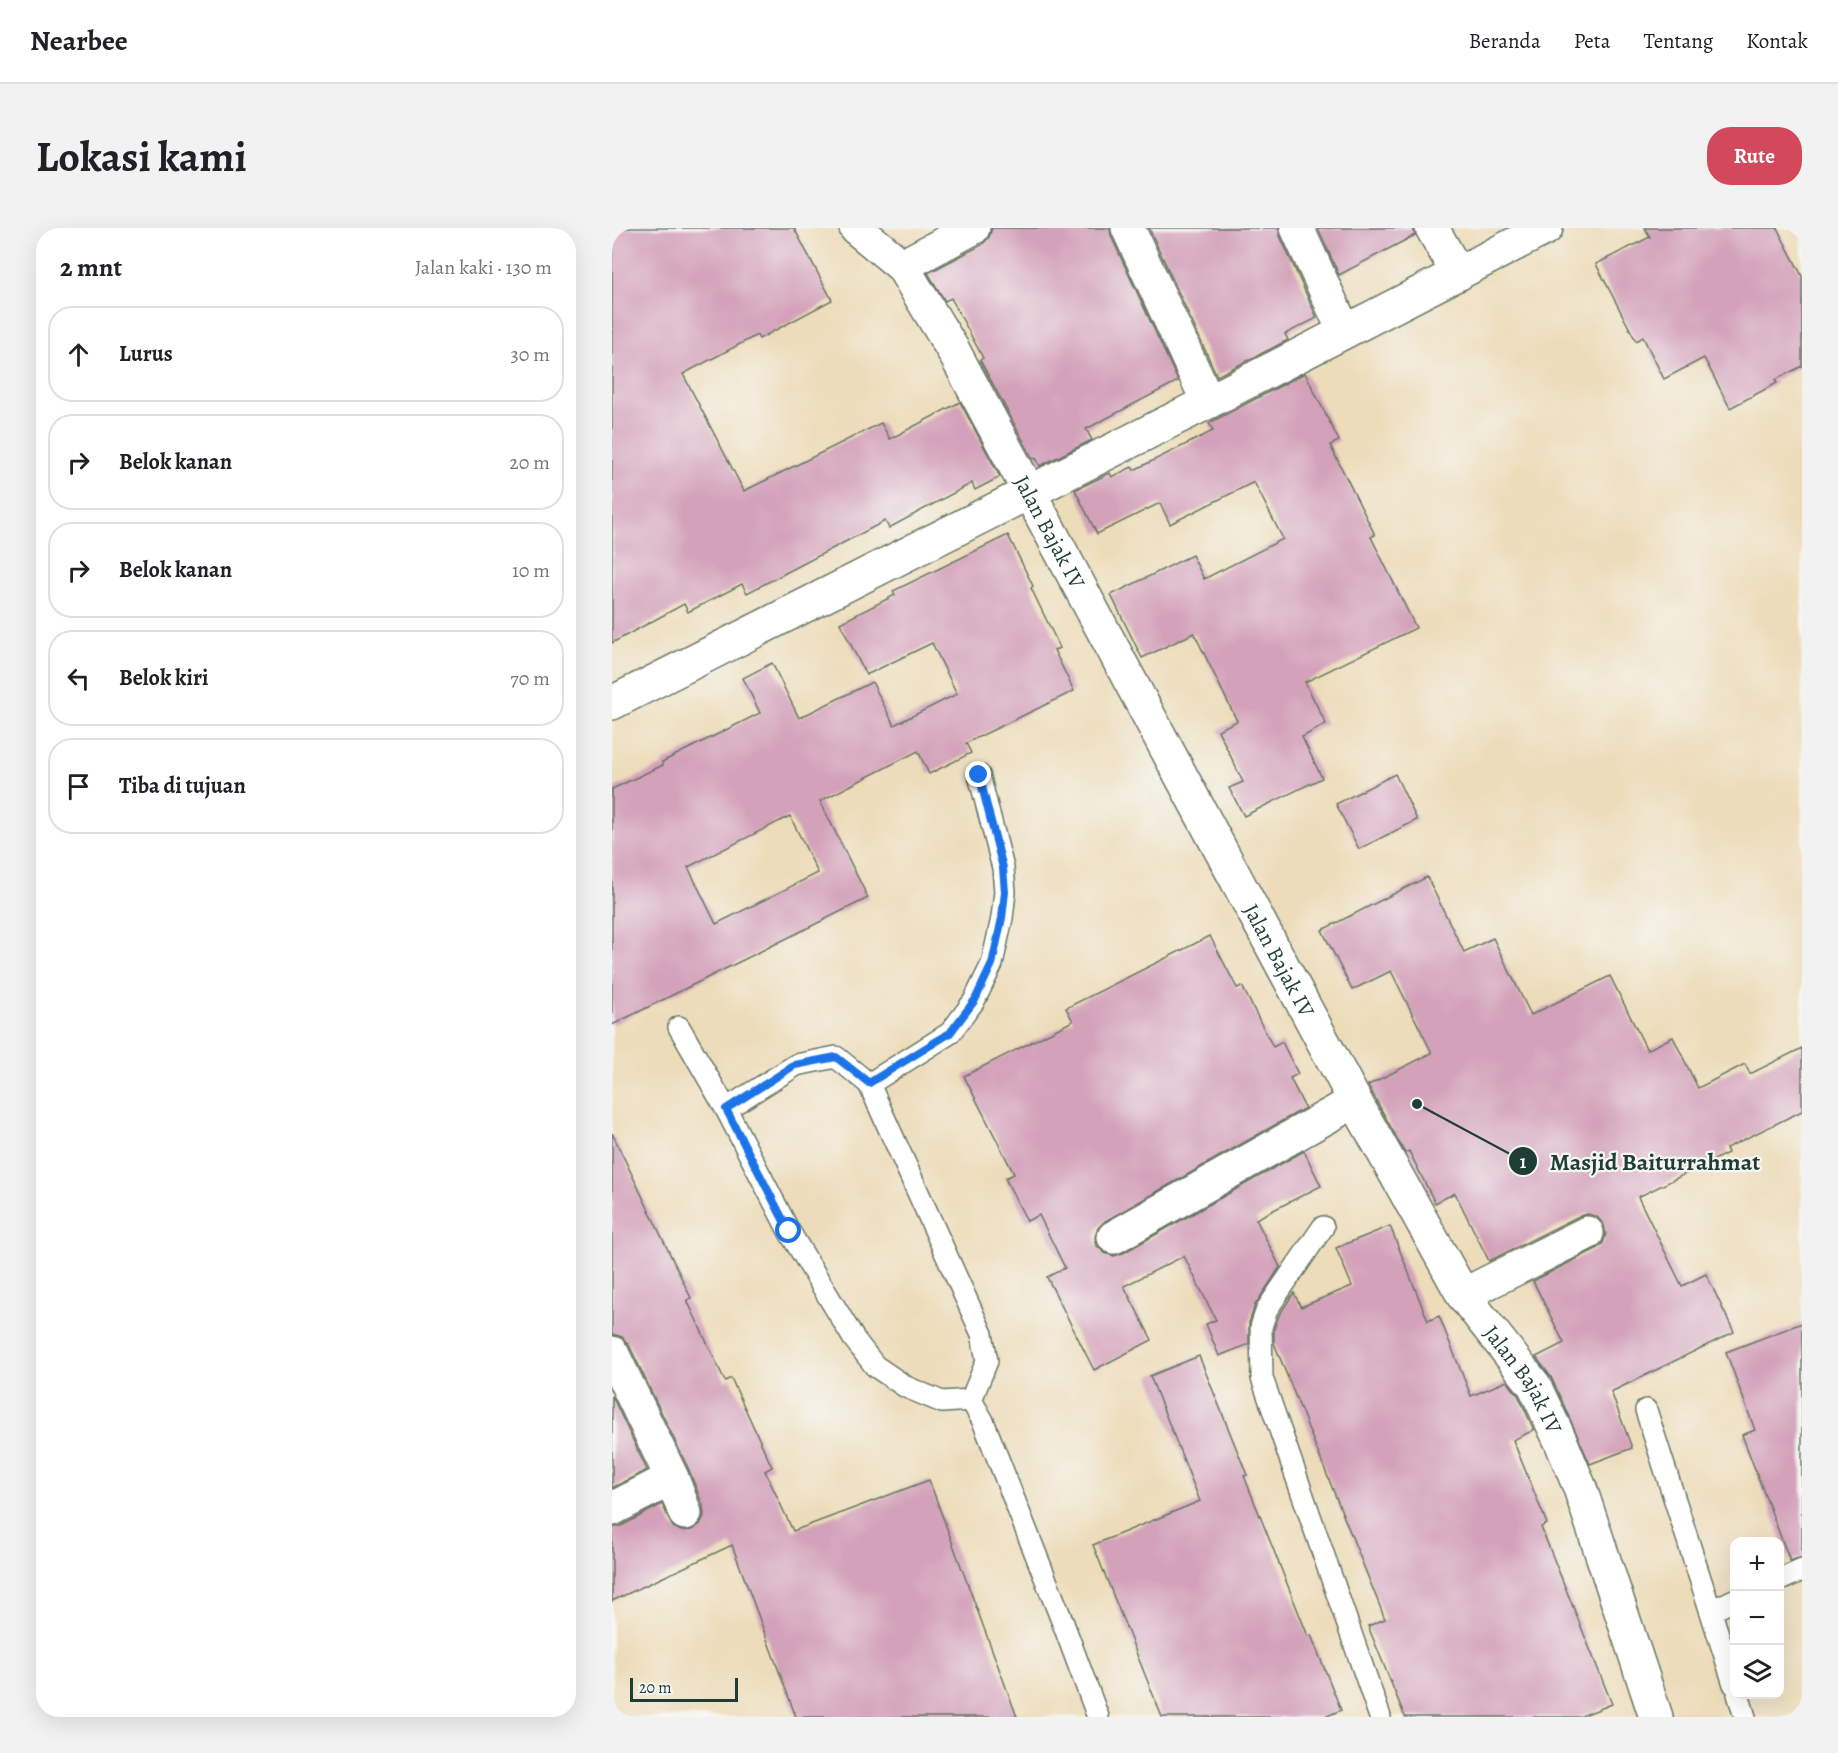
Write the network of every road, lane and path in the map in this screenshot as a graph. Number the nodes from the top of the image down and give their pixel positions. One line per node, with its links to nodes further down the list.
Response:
1 (856, 228): 7 (street, Jalan Bajak IV)
2 (973, 228): 7 (street)
3 (1128, 228): 10 (street)
4 (1297, 228): 9 (street)
5 (1432, 228): 8 (street)
6 (1546, 228): 8 (street)
7 (902, 266): 11 (street, Jalan Bajak IV)
8 (1458, 274): 9 (street)
9 (1344, 331): 10 (street)
10 (1208, 402): 11 (street)
11 (1031, 492): 12 (street); 16 (street, Jalan Bajak IV)
12 (612, 703)
13 (979, 775): 15 (lane)
14 (679, 1027): 17 (lane)
15 (869, 1083): 17 (lane); 23 (lane)
16 (1355, 1101): 20 (street); 21 (street, Jalan Bajak IV)
17 (726, 1109): 23 (lane)
18 (1323, 1227): 35 (lane)
19 (1587, 1233): 21 (street)
20 (1114, 1237)
21 (1463, 1295): 36 (street, Jalan Bajak IV)
22 (612, 1353): 25 (street)
23 (971, 1400): 34 (lane)
24 (1646, 1410): 31 (lane)
25 (672, 1478): 26 (street); 27 (street)
26 (612, 1509)
27 (685, 1513)
28 (1802, 1570): 29 (lane)
29 (1784, 1578)
30 (1730, 1602): 31 (lane)
31 (1711, 1611): 32 (lane)
32 (1730, 1671)
33 (1739, 1699): 37 (lane)
34 (1098, 1717)
35 (1380, 1717)
36 (1656, 1717)
37 (1745, 1717)

